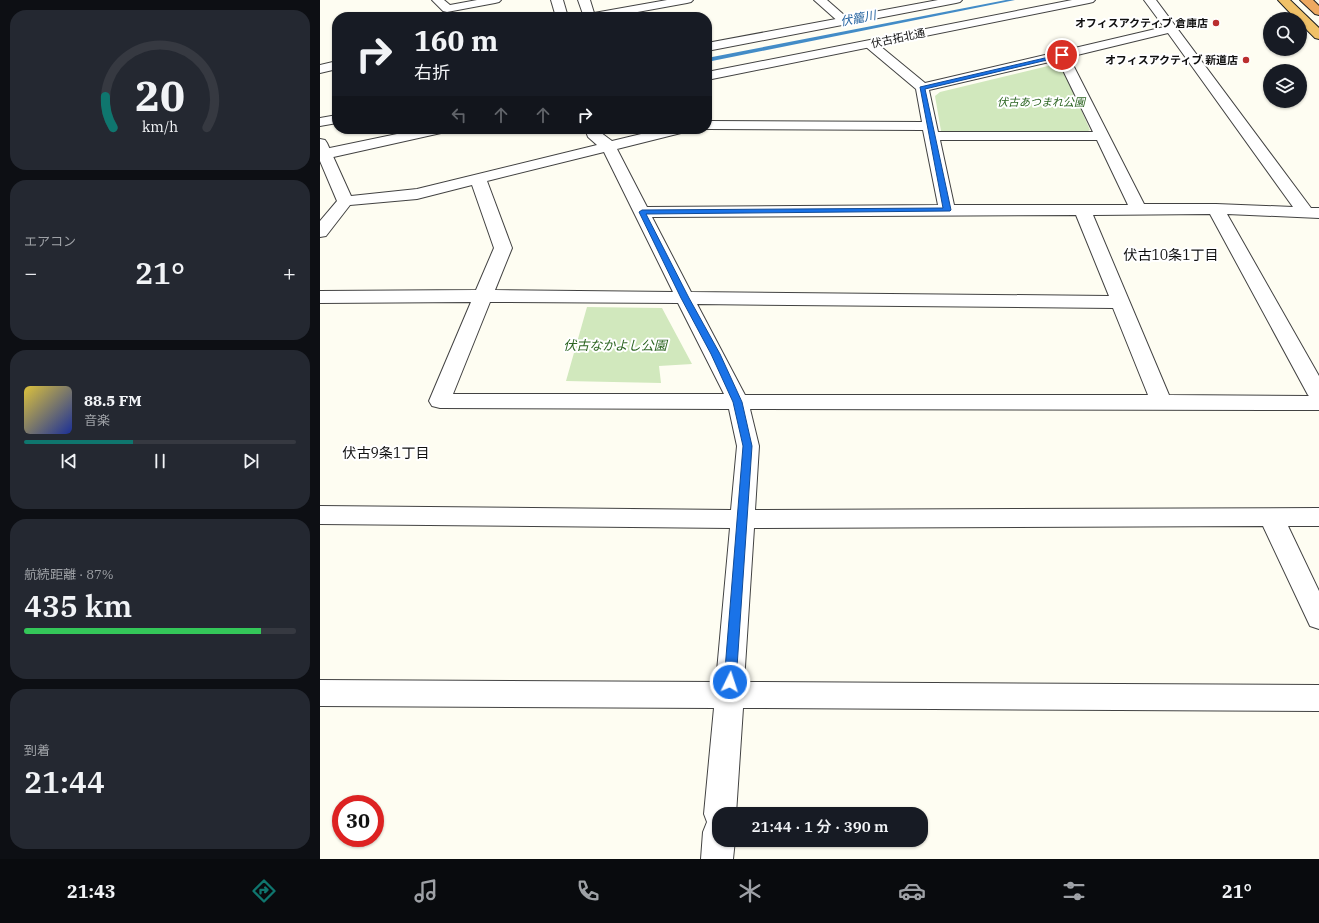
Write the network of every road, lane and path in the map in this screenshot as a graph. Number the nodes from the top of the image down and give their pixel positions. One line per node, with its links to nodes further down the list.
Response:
1 (438, 0): 2 (street)
2 (495, 0)
3 (557, 0): 12 (street)
4 (584, 0): 13 (street)
5 (687, 0): 14 (street)
6 (820, 0): 16 (street)
7 (956, 0): 16 (street, 伏古拓北通)
8 (1089, 0): 19 (street, 伏古拓北通)
9 (1150, 0): 17 (street)
10 (1284, 0): 18 (highway)
11 (1306, 0): 15 (highway)
12 (561, 12)
13 (588, 12)
14 (619, 12)
15 (1319, 12)
16 (844, 21): 20 (street, 伏古拓北通)
17 (1172, 29): 21 (street); 43 (street)
18 (1319, 35)
19 (870, 44): 24 (street, 伏古拓北通); 25 (street)
20 (712, 46)
21 (1062, 55): 25 (street); 33 (street)
22 (332, 66): 23 (street)
23 (320, 69)
24 (712, 75)
25 (922, 88): 29 (street)
26 (332, 120): 27 (street)
27 (320, 122)
28 (712, 125): 29 (street)
29 (931, 131): 33 (street); 41 (street)
30 (414, 134): 35 (street)
31 (593, 134): 34 (street)
32 (642, 134): 34 (street)
33 (1102, 136): 39 (street)
34 (611, 138): 36 (street); 42 (street)
35 (322, 151): 37 (street)
36 (478, 179): 37 (street); 45 (street)
37 (346, 201): 44 (street)
38 (1082, 209): 39 (street); 41 (street); 48 (street)
39 (1138, 209): 40 (street)
40 (1216, 209): 43 (street); 49 (street)
41 (947, 210): 42 (street)
42 (642, 212): 47 (street)
43 (1312, 213)
44 (320, 232)
45 (484, 296): 46 (street); 47 (street); 50 (street)
46 (320, 297)
47 (685, 298): 48 (street); 50 (street)
48 (1120, 302): 51 (street)
49 (1319, 395)
50 (738, 402): 51 (street); 56 (street)
51 (1162, 403): 52 (street)
52 (1319, 403)
53 (320, 515): 56 (street)
54 (1271, 517): 55 (street); 56 (street); 57 (street)
55 (1319, 517)
56 (742, 519): 59 (street)
57 (1319, 618)
58 (320, 693): 59 (street)
59 (729, 696): 60 (street); 61 (street)
60 (1319, 698)
61 (721, 807)
62 (718, 847): 63 (street)
63 (717, 859)

